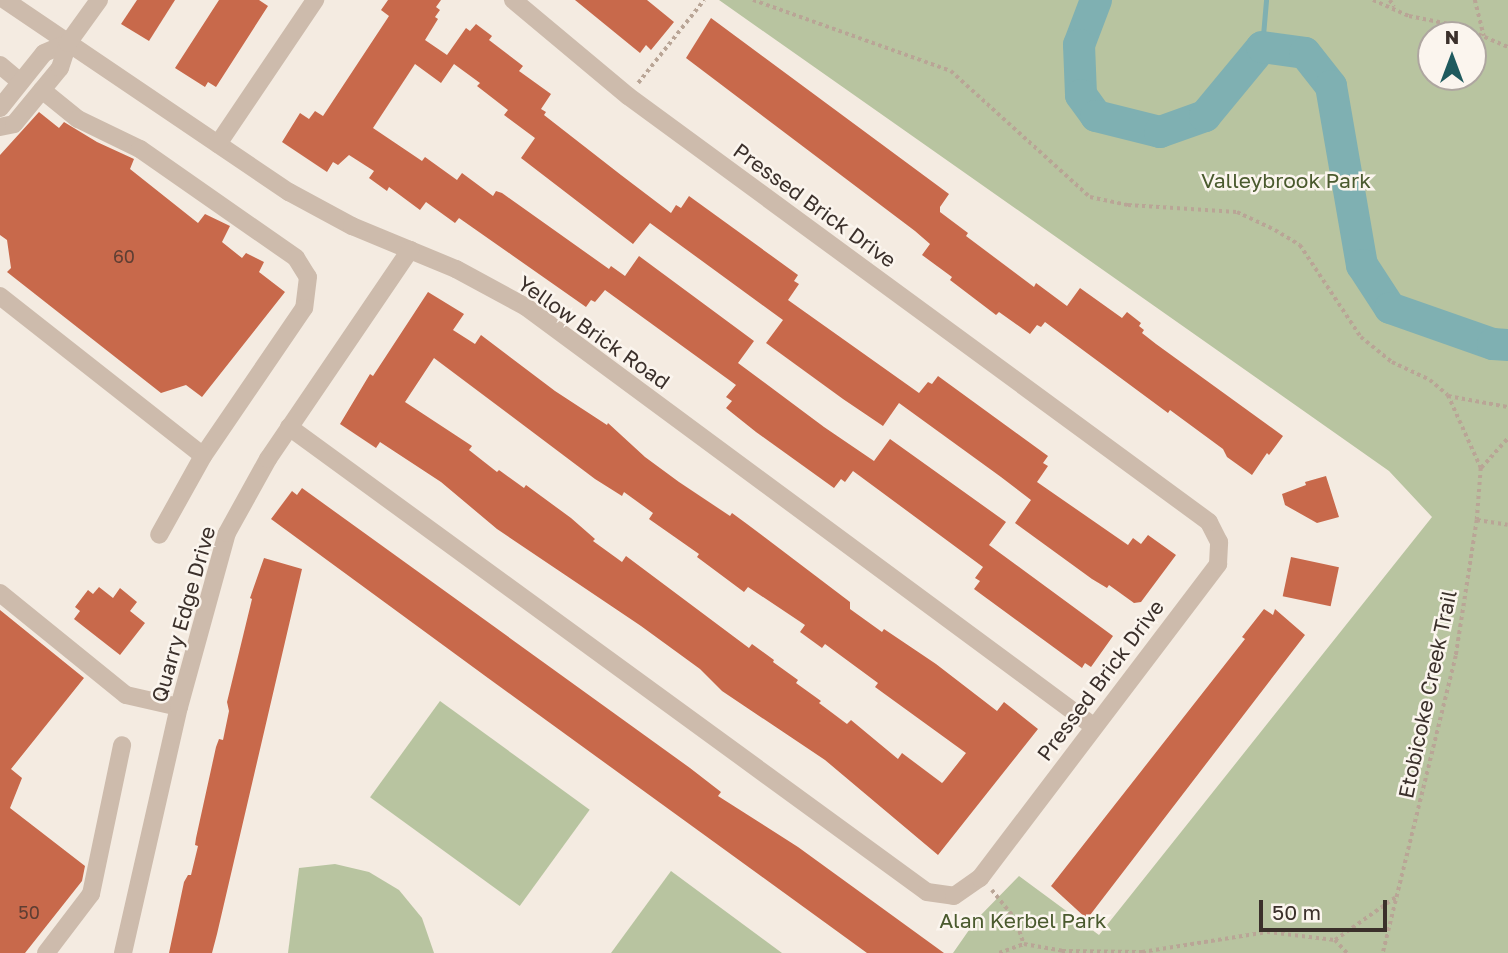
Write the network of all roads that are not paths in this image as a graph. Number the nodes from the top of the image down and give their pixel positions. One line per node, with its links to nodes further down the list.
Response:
1 (5, 0): 5 (street, Yellow Brick Road)
2 (99, 0): 5 (street)
3 (316, 0): 10 (street)
4 (513, 0): 18 (street, Pressed Brick Drive)
5 (68, 43): 7 (street); 8 (street); 10 (street, Yellow Brick Road)
6 (0, 65): 8 (street)
7 (42, 90): 9 (street); 14 (street)
8 (8, 92)
9 (0, 127)
10 (218, 144): 11 (street, Yellow Brick Road)
11 (410, 250): 13 (street, Quarry Edge Drive); 18 (street, Yellow Brick Road)
12 (0, 296): 14 (street)
13 (289, 427): 17 (street, Quarry Edge Drive); 18 (street, Pressed Brick Drive)
14 (202, 456): 15 (street)
15 (159, 535)
16 (0, 593): 17 (street)
17 (179, 707): 21 (street, Quarry Edge Drive)
18 (1093, 726)
19 (122, 745): 20 (street)
20 (46, 953)
21 (123, 953)

